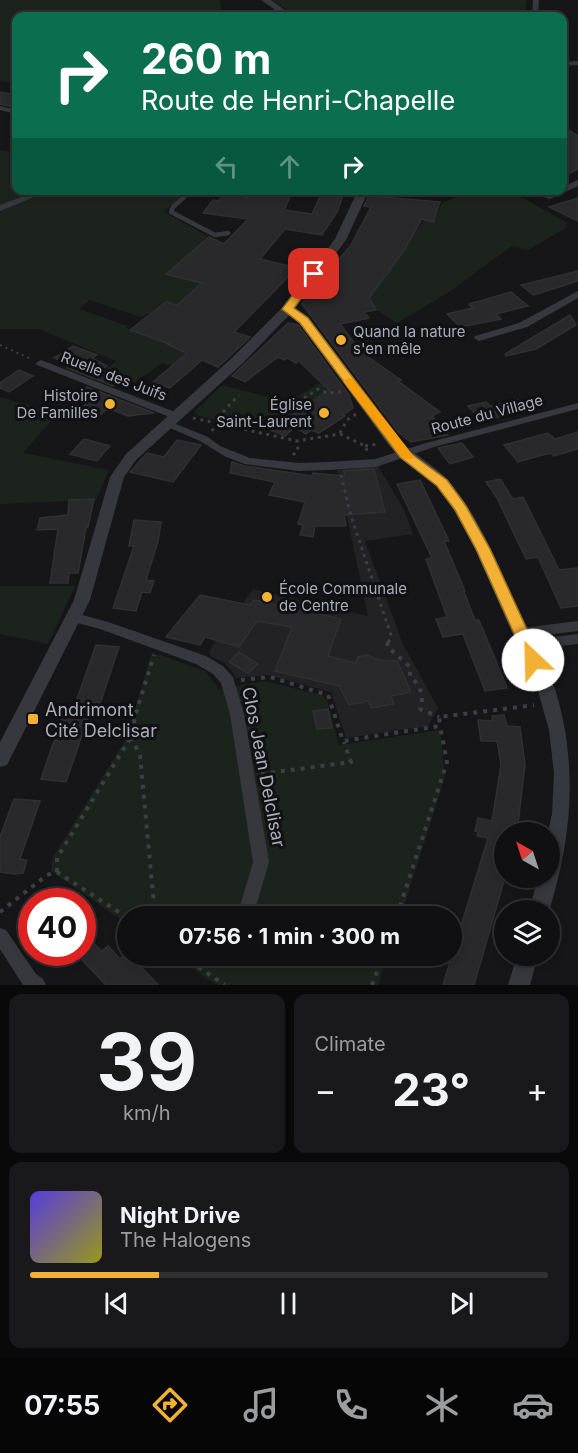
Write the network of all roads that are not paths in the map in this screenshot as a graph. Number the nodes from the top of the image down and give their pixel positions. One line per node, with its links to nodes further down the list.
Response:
1 (265, 0): 2 (street)
2 (283, 12)
3 (35, 195): 8 (street)
4 (186, 195): 9 (lane)
5 (362, 195): 11 (street)
6 (551, 195): 7 (street)
7 (547, 197)
8 (0, 208)
9 (228, 233)
10 (578, 294): 12 (street)
11 (288, 309): 15 (street); 16 (street)
12 (479, 338)
13 (41, 363): 15 (street, Ruelle des Juifs)
14 (578, 406): 16 (street, Route du Village)
15 (174, 417): 17 (street, Ruelle des Juifs); 18 (street)
16 (405, 455): 17 (street, Route du Village); 20 (street)
17 (336, 466)
18 (75, 618): 22 (street); 24 (street, Clos Jean Delclisar)
19 (578, 626): 20 (street)
20 (524, 639): 21 (street); 23 (street)
21 (578, 639)
22 (0, 760)
23 (560, 824)
24 (248, 906)
25 (0, 935): 27 (street)
26 (524, 966): 28 (street)
27 (34, 984)
28 (519, 985)

